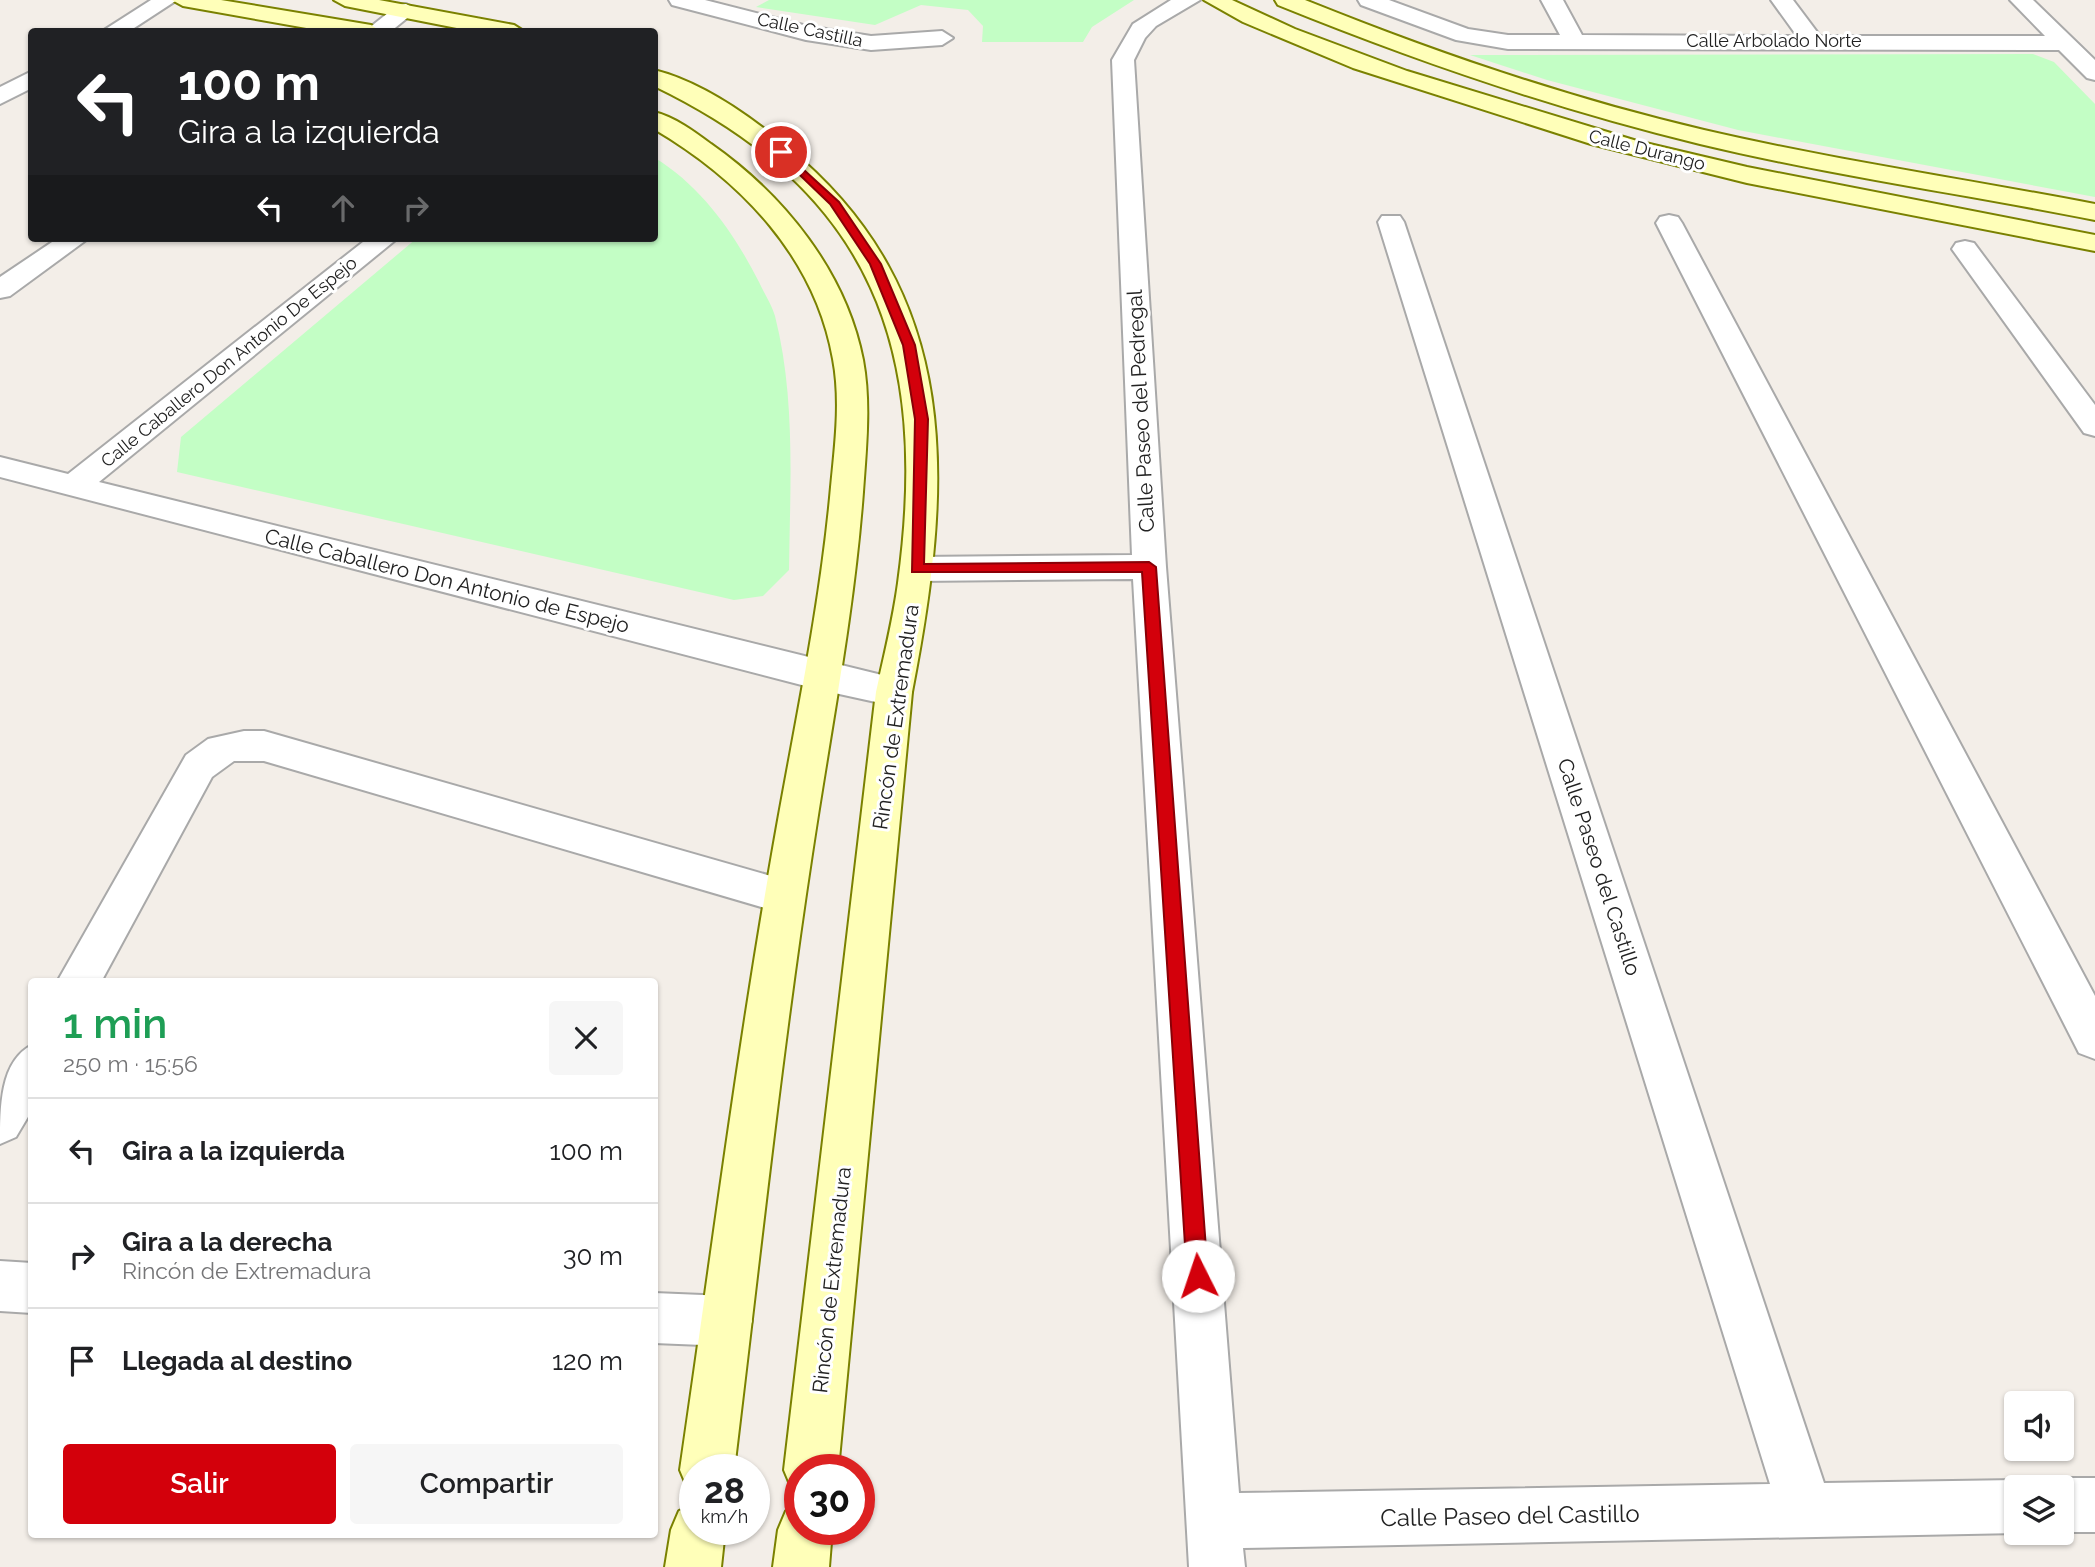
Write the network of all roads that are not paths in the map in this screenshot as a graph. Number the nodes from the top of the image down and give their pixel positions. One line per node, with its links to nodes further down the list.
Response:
1 (166, 0): 13 (street)
2 (183, 0): 14 (street)
3 (345, 0): 12 (street)
4 (680, 0): 17 (street, Calle Castilla)
5 (1189, 0): 37 (street, Calle Paseo del Pedregal)
6 (1215, 0): 31 (street, Calle Durango)
7 (1286, 0): 26 (street, Calle Durango)
8 (1369, 0): 18 (street, Calle Arbolado Norte)
9 (1552, 0): 18 (street)
10 (1782, 0): 19 (street)
11 (2021, 0): 20 (street)
12 (406, 10): 15 (street); 16 (street)
13 (119, 28)
14 (349, 28)
15 (379, 28)
16 (494, 28)
17 (942, 38)
18 (1574, 41): 19 (street, Calle Arbolado Norte)
19 (1813, 42): 20 (street, Calle Arbolado Norte)
20 (2064, 43): 21 (street)
21 (2095, 73)
22 (658, 79): 38 (street, Rincón de Extremadura)
23 (28, 81): 24 (street)
24 (0, 97)
25 (658, 122): 39 (street)
26 (2095, 212)
27 (1391, 222): 55 (street, Calle Paseo del Castillo)
28 (1668, 223): 43 (street)
29 (70, 242): 33 (street)
30 (380, 242): 36 (street, Calle Caballero Don Antonio De Espejo)
31 (2095, 243)
32 (1965, 249): 34 (street)
33 (0, 290)
34 (2095, 426)
35 (0, 467): 36 (street, Calle Caballero Don Antonio de Espejo)
36 (72, 486): 39 (street, Calle Caballero Don Antonio de Espejo)
37 (1149, 567): 38 (street); 56 (street, Calle Paseo del Pedregal)
38 (917, 569): 40 (street, Rincón de Extremadura)
39 (821, 676): 40 (street, Calle Caballero Don Antonio de Espejo); 41 (street)
40 (894, 692): 51 (street, Rincón de Extremadura)
41 (785, 897): 42 (street); 49 (street)
42 (80, 978)
43 (2095, 1039)
44 (28, 1073): 45 (street)
45 (0, 1122)
46 (0, 1286): 47 (street)
47 (28, 1288)
48 (658, 1318): 49 (street)
49 (727, 1321): 50 (street)
50 (709, 1454)
51 (813, 1454)
52 (2095, 1505): 53 (street)
53 (2074, 1506)
54 (2004, 1507): 55 (street, Calle Paseo del Castillo)
55 (1806, 1511): 56 (street, Calle Paseo del Castillo)
56 (1216, 1544)
57 (696, 1545): 59 (street)
58 (803, 1545): 60 (street)
59 (693, 1567)
60 (801, 1567)

